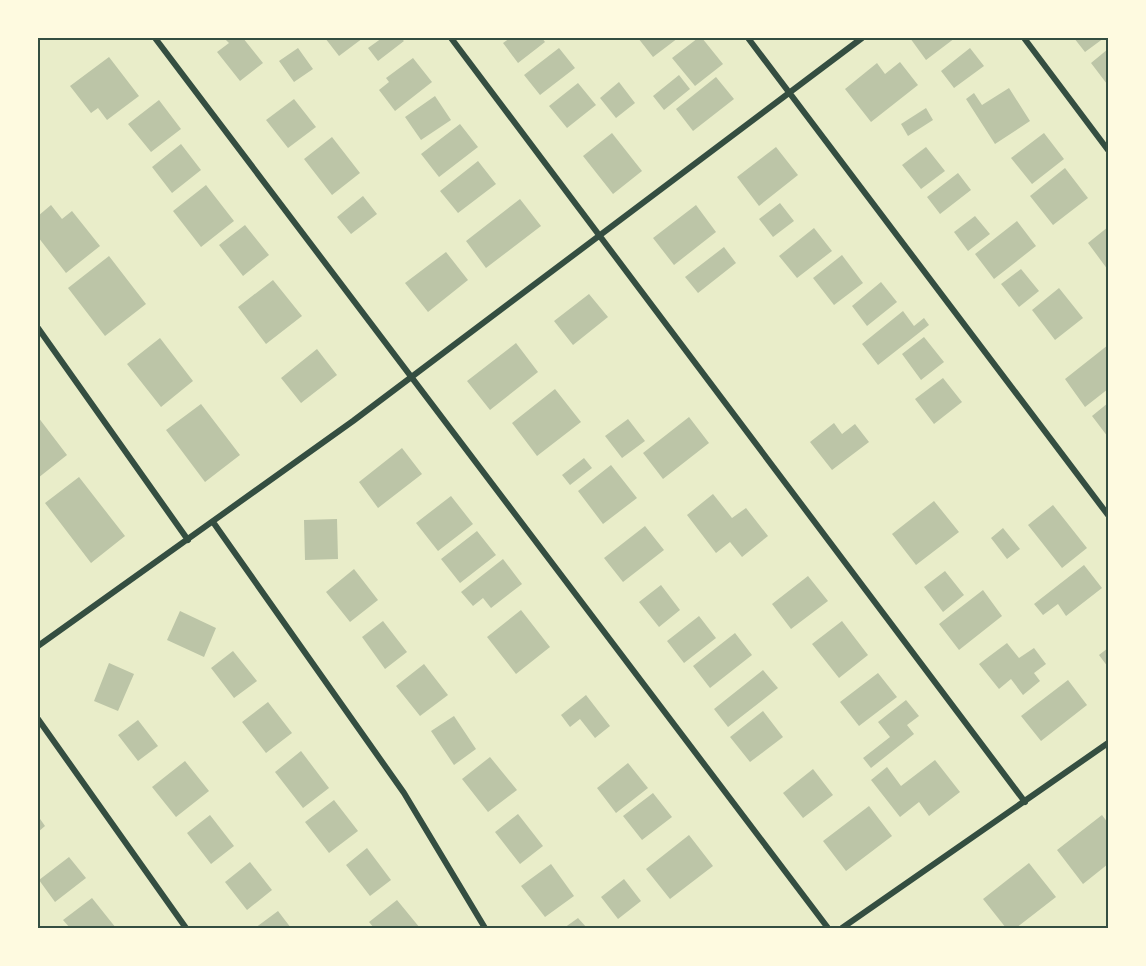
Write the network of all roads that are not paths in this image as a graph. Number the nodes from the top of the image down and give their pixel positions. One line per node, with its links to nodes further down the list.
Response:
1 (154, 38): 10 (street)
2 (451, 38): 8 (street)
3 (748, 38): 6 (street)
4 (862, 38): 6 (street)
5 (1024, 38): 7 (street)
6 (789, 92): 8 (street); 11 (street)
7 (1108, 150)
8 (600, 234): 10 (street); 17 (street)
9 (38, 328): 13 (street)
10 (412, 377): 12 (street); 20 (street)
11 (1108, 515)
12 (213, 522): 13 (street); 19 (street)
13 (188, 540): 14 (street)
14 (38, 646)
15 (38, 719): 18 (street)
16 (1108, 743): 17 (street)
17 (1025, 802): 21 (street)
18 (186, 928)
19 (485, 928)
20 (828, 928)
21 (842, 928)

